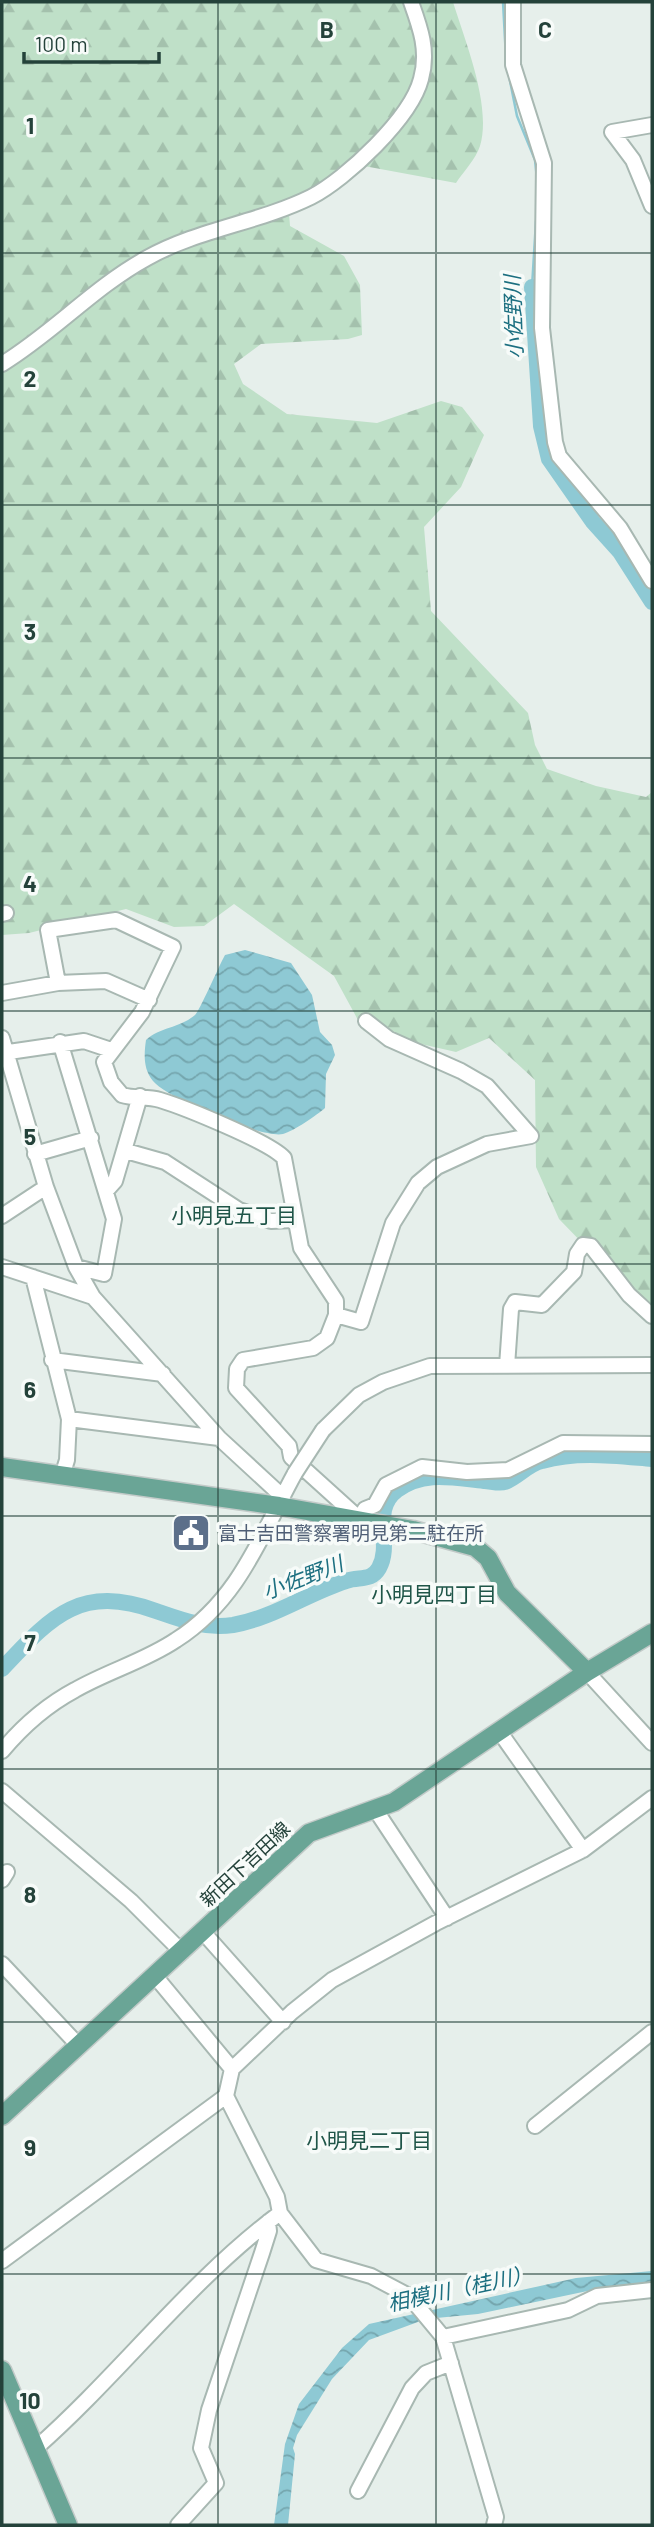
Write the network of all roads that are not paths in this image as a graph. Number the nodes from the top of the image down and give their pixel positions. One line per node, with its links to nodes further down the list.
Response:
1 (411, 2): 5 (street)
2 (513, 2): 6 (street)
3 (652, 125): 4 (street)
4 (652, 206)
5 (2, 364)
6 (652, 582)
7 (58, 983): 8 (street); 9 (street); 9 (street)
8 (2, 993)
9 (149, 1000): 13 (street)
10 (366, 1021): 26 (street)
11 (60, 1042): 12 (street); 13 (street); 15 (street)
12 (3, 1048): 17 (street)
13 (111, 1050): 14 (street)
14 (140, 1096): 16 (street); 21 (street)
15 (91, 1138): 17 (street); 19 (street)
16 (126, 1151): 19 (street); 21 (street)
17 (35, 1154): 18 (street)
18 (46, 1187): 20 (street); 23 (street)
19 (106, 1191): 23 (street)
20 (2, 1216)
21 (293, 1220): 26 (street)
22 (2, 1267): 24 (street)
23 (76, 1267): 25 (street)
24 (33, 1277): 25 (street); 28 (street)
25 (93, 1297): 31 (street)
26 (336, 1315): 38 (street)
27 (652, 1316): 30 (street)
28 (52, 1360): 31 (street); 32 (street)
29 (652, 1365): 30 (street)
30 (507, 1366): 37 (street, bridge)
31 (163, 1374): 33 (street)
32 (69, 1419): 33 (street); 36 (street)
33 (219, 1438): 37 (street)
34 (652, 1444): 38 (street)
35 (2, 1467): 36 (main road)
36 (62, 1476): 37 (main road)
37 (281, 1502): 38 (main road); 43 (street)
38 (362, 1521): 40 (main road)
39 (652, 1633): 40 (main road, 新田下吉田線)
40 (587, 1672): 41 (main road, 新田下吉田線); 42 (street)
41 (499, 1731): 46 (main road, 新田下吉田線); 47 (street)
42 (652, 1743)
43 (2, 1751)
44 (2, 1791): 50 (street)
45 (652, 1798): 47 (street)
46 (375, 1809): 48 (street); 49 (main road, 新田下吉田線)
47 (583, 1850): 48 (street)
48 (447, 1918): 53 (street)
49 (203, 1933): 50 (main road, 新田下吉田線); 53 (street)
50 (182, 1952): 52 (main road, 新田下吉田線)
51 (2, 1964): 55 (street)
52 (155, 1976): 55 (main road, 新田下吉田線); 56 (street)
53 (283, 2022): 56 (street)
54 (652, 2032): 59 (street)
55 (79, 2046): 58 (main road, 新田下吉田線)
56 (232, 2069): 57 (street)
57 (226, 2096): 60 (street); 61 (street)
58 (2, 2116)
59 (535, 2126)
60 (274, 2218): 63 (street); 66 (street); 69 (street)
61 (2, 2261)
62 (652, 2290): 63 (street)
63 (439, 2331): 64 (street)
64 (451, 2363): 67 (street); 70 (street)
65 (2, 2370): 66 (main road)
66 (36, 2448): 68 (main road)
67 (358, 2491)
68 (68, 2525)
69 (178, 2525)
70 (494, 2525)

